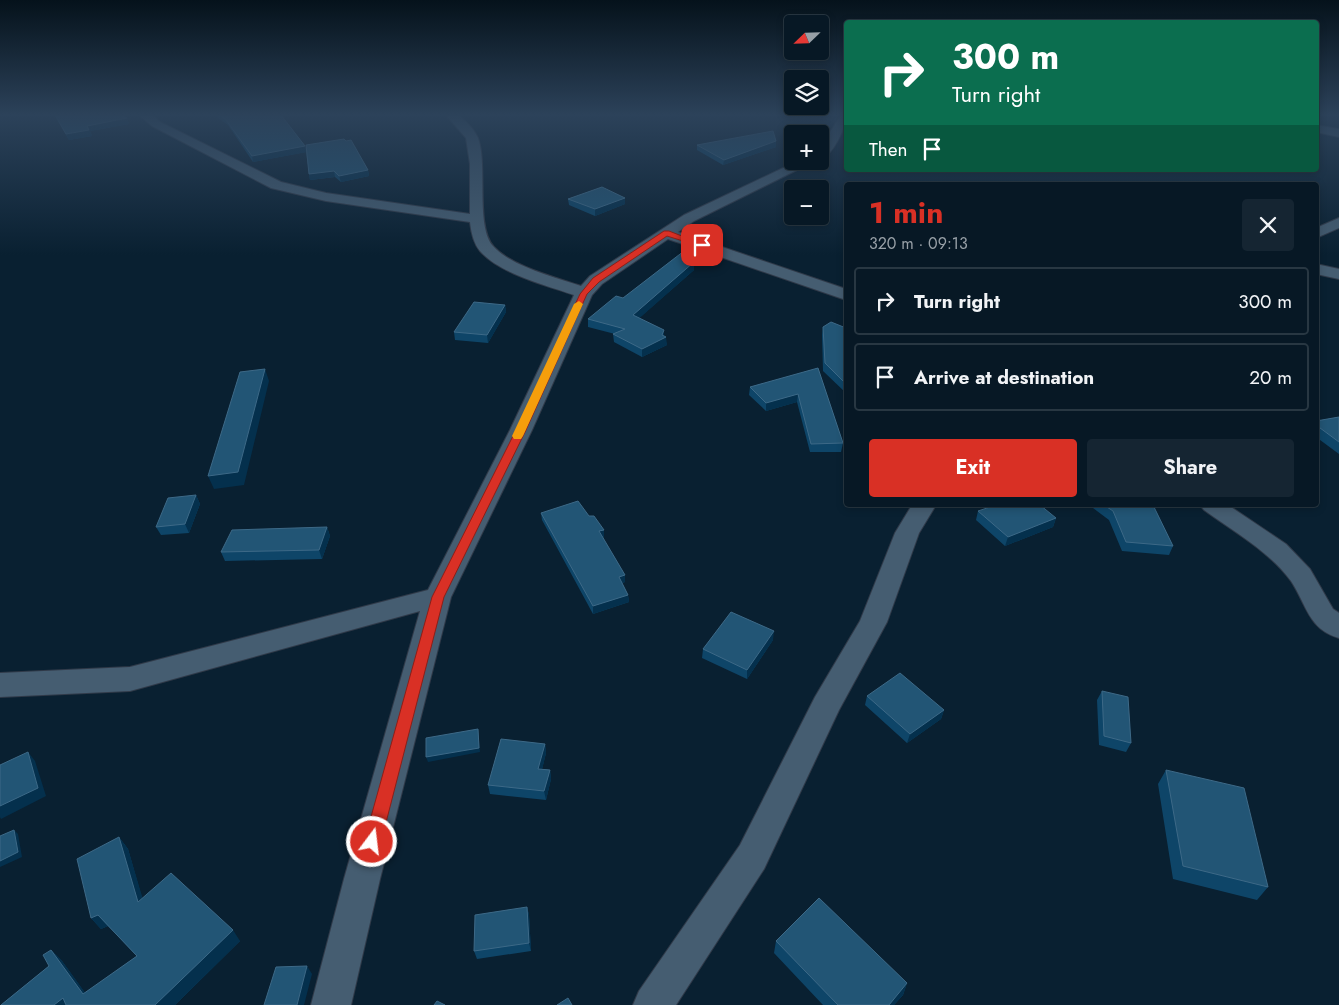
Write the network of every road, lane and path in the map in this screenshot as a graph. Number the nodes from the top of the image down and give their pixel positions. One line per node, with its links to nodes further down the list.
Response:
1 (231, 162): 4 (street)
2 (476, 162): 4 (street)
3 (790, 170): 7 (street)
4 (477, 219): 10 (street)
5 (1339, 222): 6 (street)
6 (1319, 232)
7 (666, 233): 10 (street); 11 (street)
8 (1319, 270): 9 (street)
9 (1339, 274)
10 (584, 294): 14 (street)
11 (844, 294)
12 (923, 507): 18 (street)
13 (1215, 507): 15 (street)
14 (438, 597): 16 (street); 17 (street)
15 (1339, 628)
16 (0, 685)
17 (331, 1005)
18 (654, 1005)

